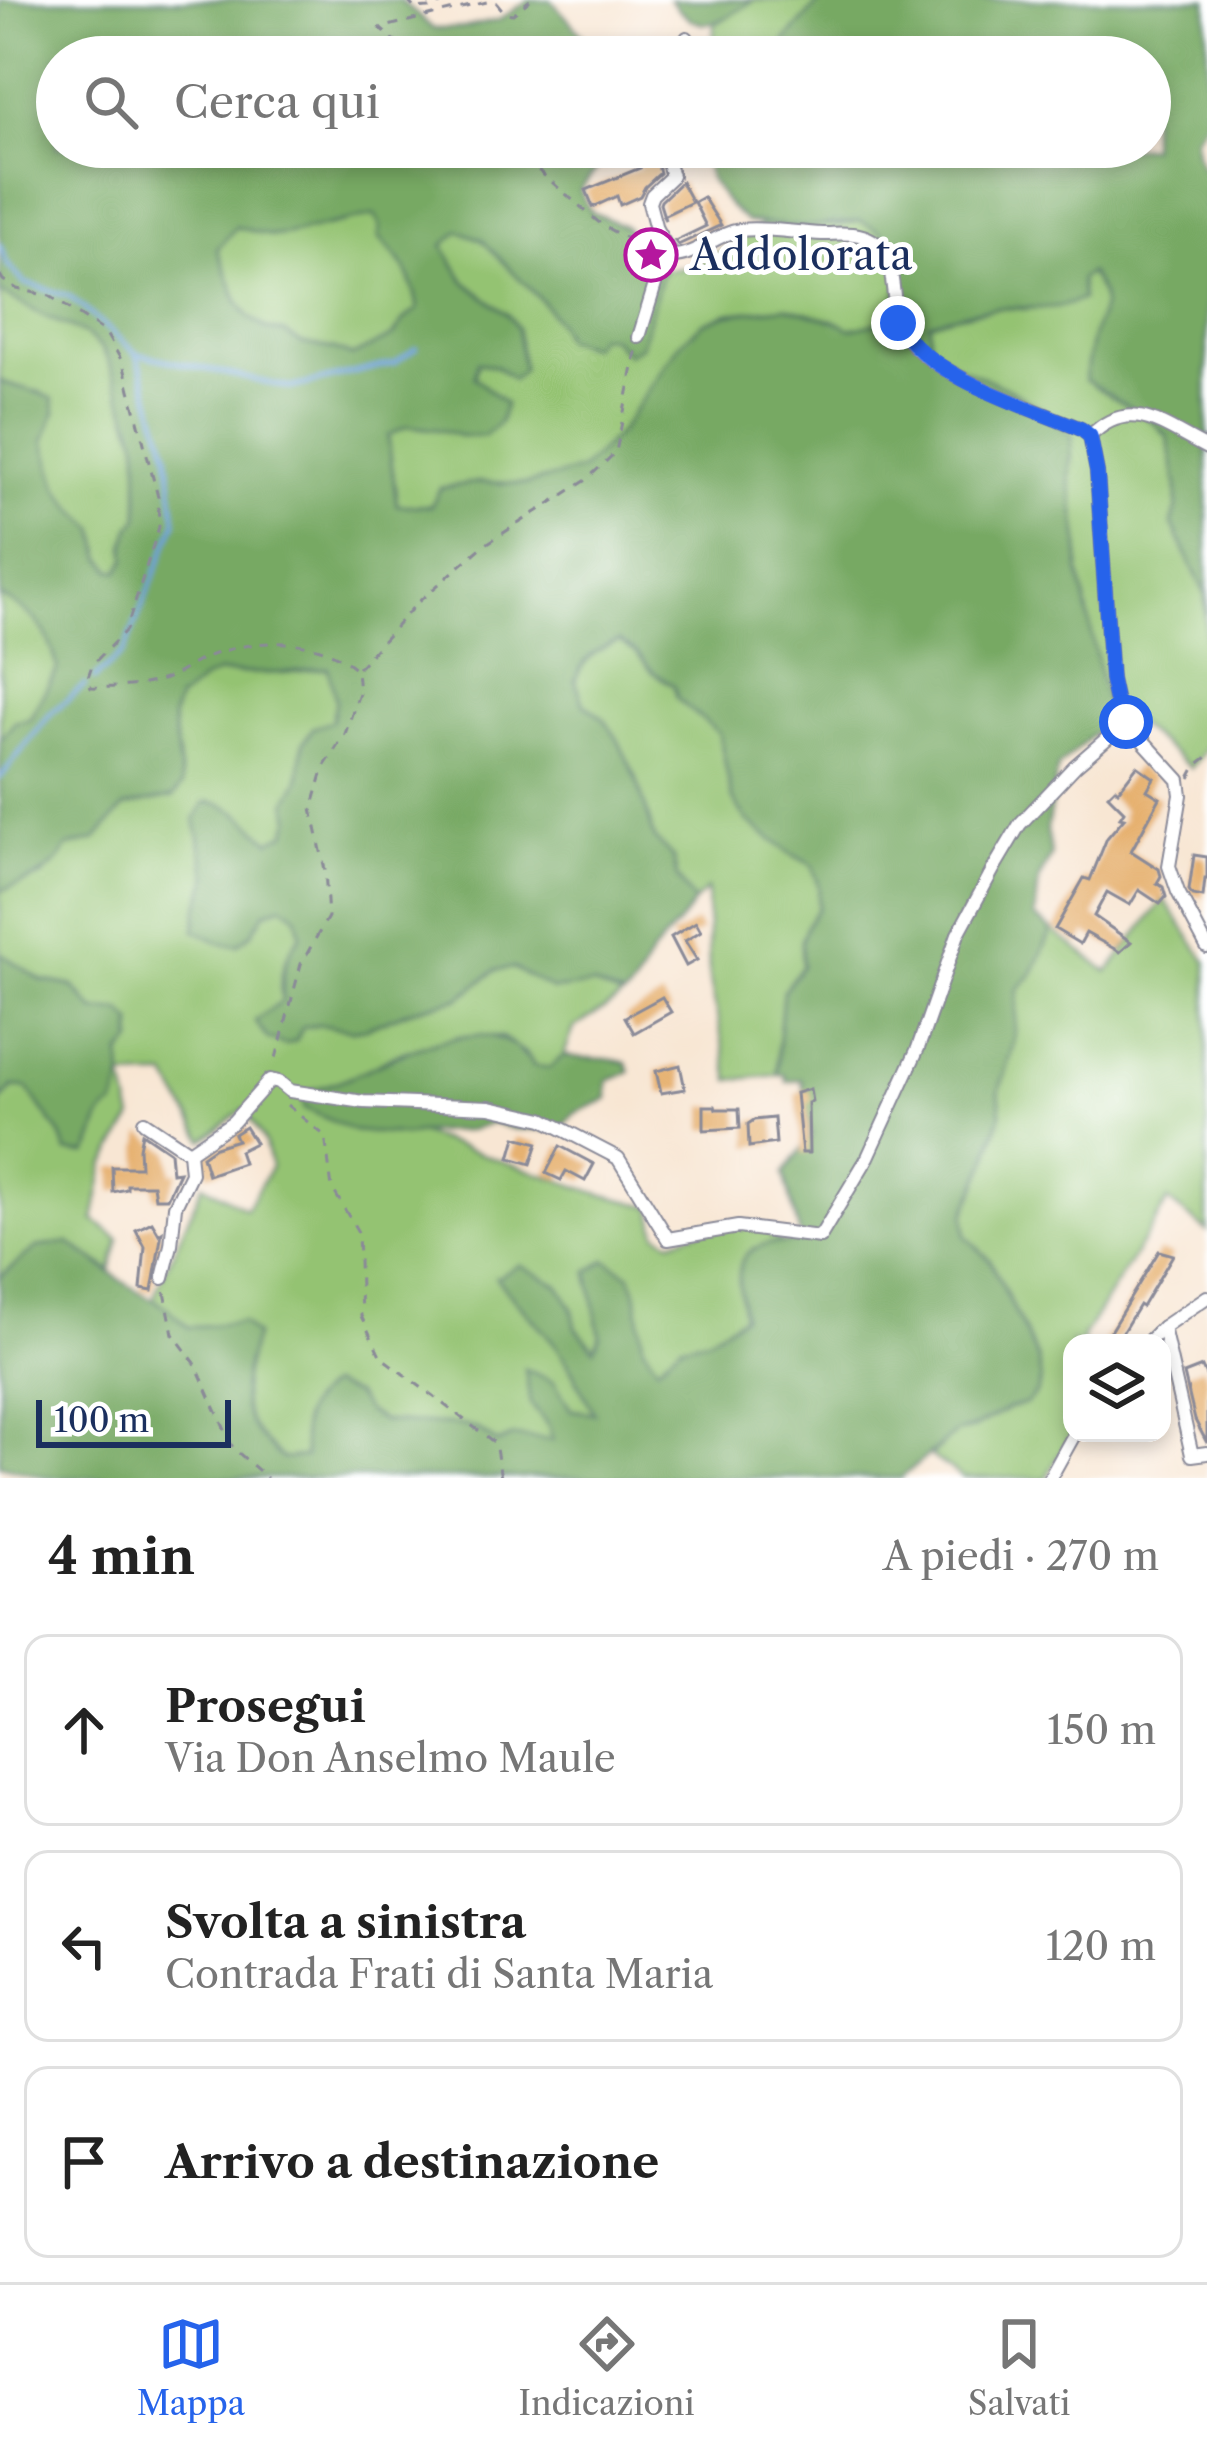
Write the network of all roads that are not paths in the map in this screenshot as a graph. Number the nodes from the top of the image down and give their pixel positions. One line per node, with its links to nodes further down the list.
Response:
1 (670, 168): 4 (street)
2 (664, 255): 3 (street)
3 (639, 337)
4 (1090, 436): 5 (street); 6 (street)
5 (1207, 448)
6 (1126, 722): 7 (street); 9 (street)
7 (1207, 947)
8 (144, 1122): 9 (street)
9 (189, 1152): 10 (street)
10 (163, 1278)
11 (1207, 1297): 12 (street)
12 (1163, 1327): 13 (street); 15 (street)
13 (1156, 1334)
14 (1070, 1442): 16 (street)
15 (1207, 1453)
16 (1050, 1478)

